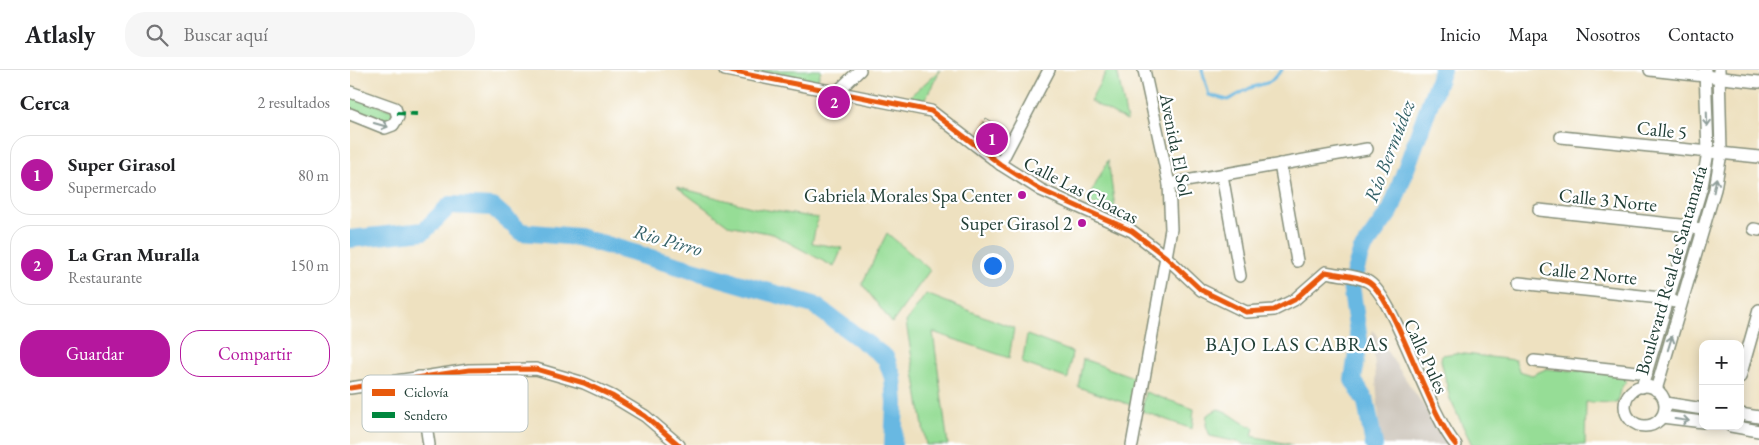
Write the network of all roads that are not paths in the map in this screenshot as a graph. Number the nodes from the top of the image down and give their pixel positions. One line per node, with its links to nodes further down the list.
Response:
1 (726, 70): 9 (street, Calle Las Cloacas)
2 (860, 70): 9 (street)
3 (1050, 70): 17 (street)
4 (1144, 70): 20 (street, Avenida El Sol)
5 (1650, 70): 6 (street)
6 (1705, 73): 7 (street); 14 (street, Boulevard Real de Santamaría, one-way to 14)
7 (1720, 74): 8 (street); 15 (street, Boulevard Real de Santamaría)
8 (1759, 82)
9 (838, 91): 17 (street, Calle Las Cloacas)
10 (350, 92): 11 (street, one-way to 10)
11 (350, 114)
12 (1561, 137): 14 (street, Calle 5)
13 (1367, 150): 18 (street)
14 (1708, 152): 15 (street, Calle 5); 22 (street, Boulevard Real de Santamaría)
15 (1721, 153): 16 (street, Calle 5); 23 (street, Boulevard Real de Santamaría, one-way to 15)
16 (1759, 157)
17 (1000, 164): 24 (street, Calle Las Cloacas)
18 (1280, 164): 19 (street); 25 (street)
19 (1222, 176): 20 (street); 26 (street)
20 (1169, 184): 24 (street, Avenida El Sol)
21 (1539, 210): 22 (street, Calle 3 Norte)
22 (1690, 226): 23 (street, Calle 3 Norte); 29 (street, Boulevard Real de Santamaría)
23 (1702, 232): 30 (street, Boulevard Real de Santamaría)
24 (1166, 257): 27 (street, Calle Las Cloacas); 49 (street, Avenida El Sol)
25 (1297, 261)
26 (1240, 276)
27 (1367, 280): 50 (street, Calle Pules)
28 (1519, 283): 29 (street, Calle 2 Norte)
29 (1670, 298): 30 (street); 34 (street, Boulevard Real de Santamaría)
30 (1681, 306): 37 (street, Boulevard Real de Santamaría, one-way to 30)
31 (1759, 310): 33 (street)
32 (1534, 361): 34 (street)
33 (1744, 362)
34 (1647, 373): 36 (street, Boulevard Real de Santamaría)
35 (433, 375): 48 (street)
36 (1642, 387): 37 (street); 41 (street)
37 (1656, 390): 38 (street)
38 (1665, 403): 39 (street); 41 (street)
39 (1699, 408)
40 (1744, 415): 42 (street)
41 (1662, 417): 43 (street, one-way to 43)
42 (1759, 418)
43 (1699, 422)
44 (1744, 428): 45 (street)
45 (1759, 431)
46 (427, 432): 47 (street)
47 (429, 445)
48 (679, 445)
49 (1132, 445)
50 (1456, 445)

